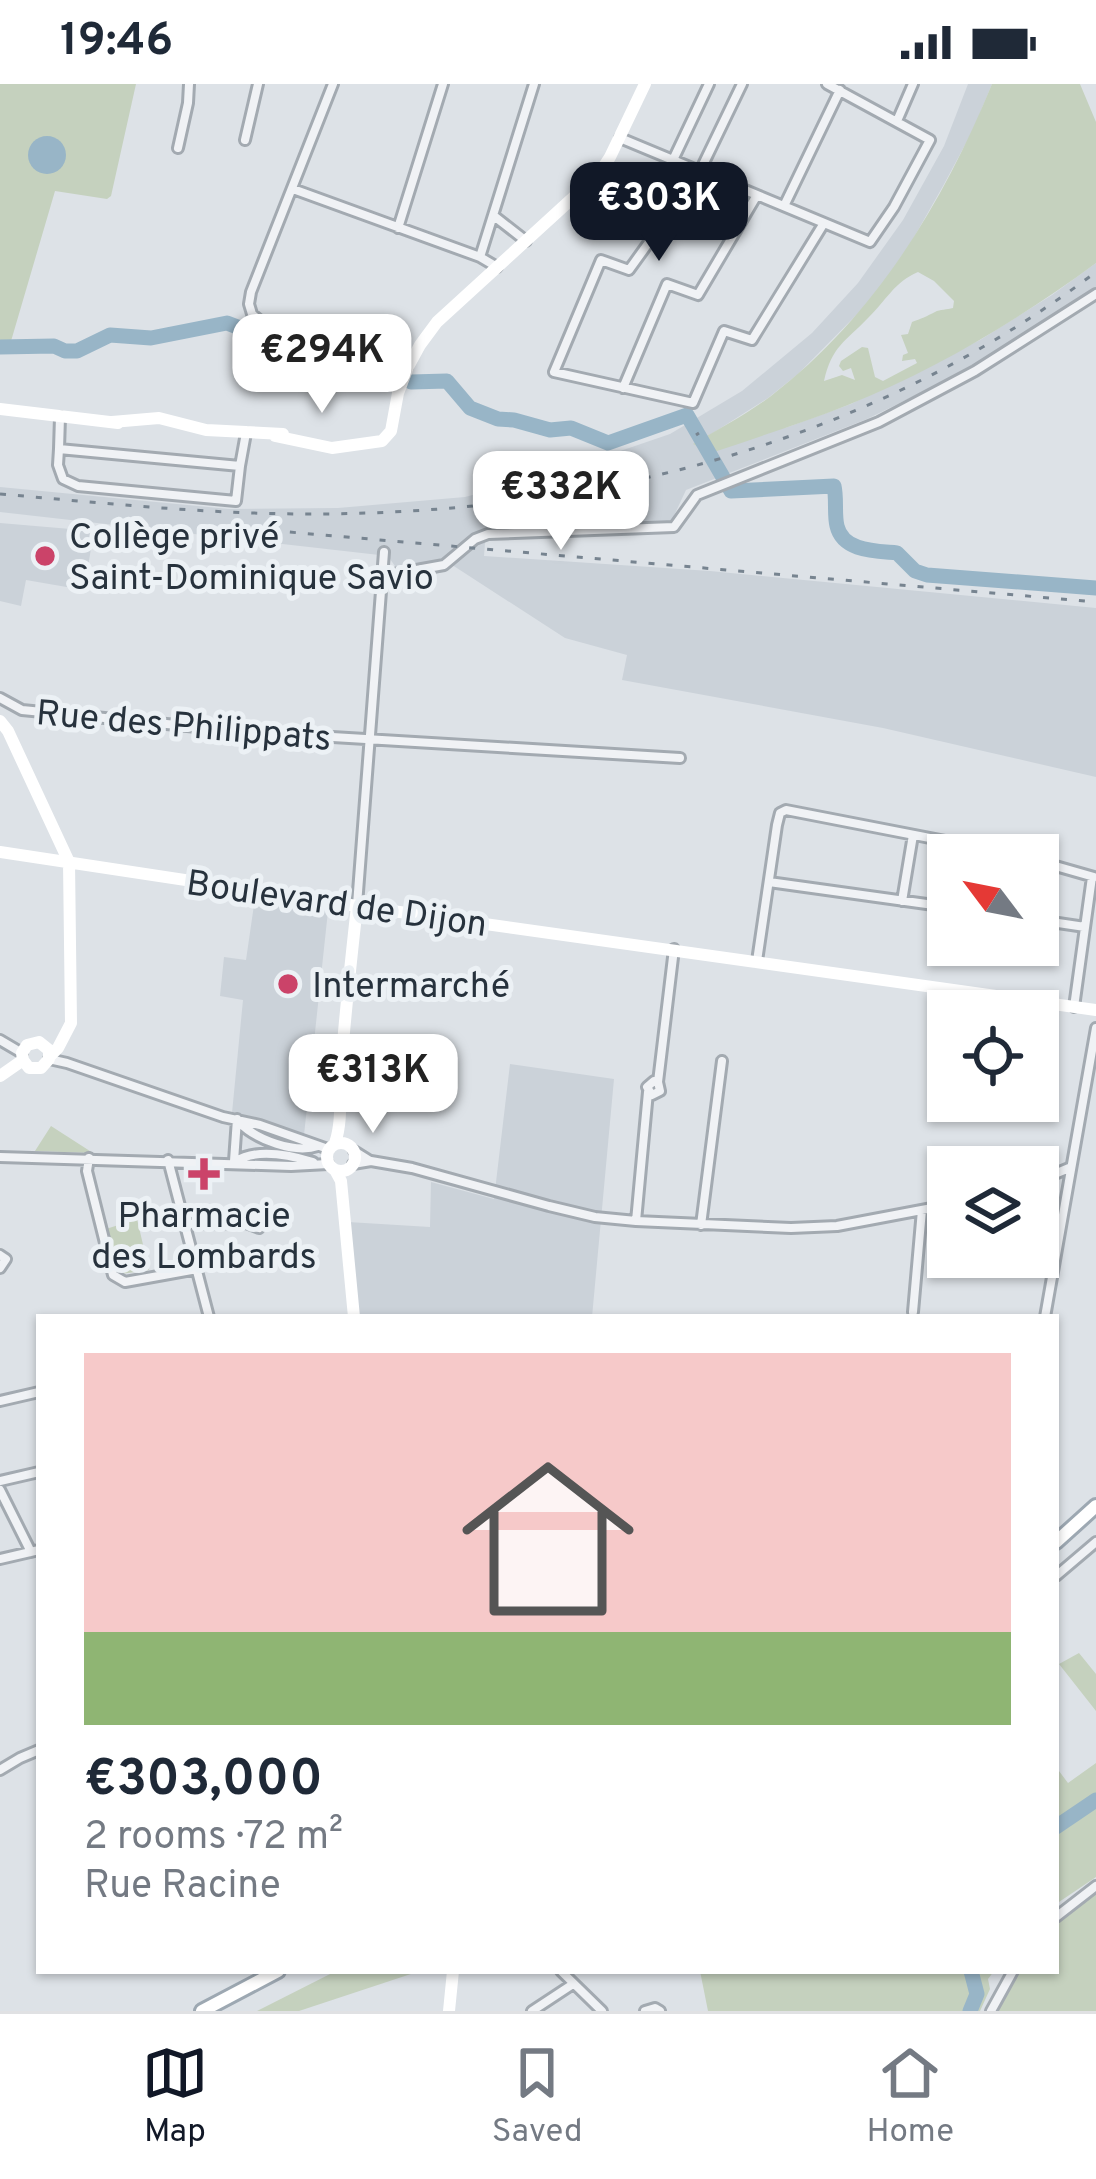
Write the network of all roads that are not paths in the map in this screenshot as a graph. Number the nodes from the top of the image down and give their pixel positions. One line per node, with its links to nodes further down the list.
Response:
1 (189, 84): 15 (street)
2 (258, 84): 14 (street)
3 (333, 84): 18 (street)
4 (443, 84): 23 (street)
5 (534, 84): 21 (street)
6 (645, 84): 13 (street)
7 (709, 84): 16 (street)
8 (742, 84): 17 (street)
9 (827, 84): 11 (street)
10 (913, 84): 12 (street)
11 (840, 90): 12 (street); 20 (street)
12 (897, 121): 22 (street)
13 (620, 138): 16 (street); 24 (street)
14 (244, 140)
15 (178, 148)
16 (673, 160): 17 (street)
17 (696, 170): 19 (street); 29 (street)
18 (293, 189): 23 (street); 28 (street)
19 (757, 195): 20 (street); 29 (street)
20 (784, 206): 22 (street)
21 (494, 216): 24 (street); 25 (street)
22 (824, 223): 29 (street)
23 (398, 228): 25 (street)
24 (527, 242): 26 (street)
25 (480, 257): 26 (street)
26 (497, 268): 28 (street)
27 (1096, 293): 36 (street)
28 (408, 368): 32 (street)
29 (623, 388)
30 (0, 409): 31 (street)
31 (60, 417): 32 (street); 33 (street)
32 (245, 433): 34 (street)
33 (59, 448): 34 (street); 34 (street)
34 (240, 466)
35 (384, 552): 36 (street)
36 (382, 576): 41 (street)
37 (0, 698): 39 (street, Rue des Philippats)
38 (0, 710): 40 (street)
39 (22, 710): 40 (street); 41 (street, Rue des Philippats)
40 (5, 725): 46 (street)
41 (371, 740): 42 (street, Rue des Philippats); 52 (street)
42 (680, 758)
43 (913, 835): 44 (street); 49 (street); 50 (street)
44 (927, 838)
45 (0, 852): 46 (street, Boulevard de Dijon)
46 (69, 862): 52 (street, Boulevard de Dijon); 60 (street)
47 (1059, 867): 48 (street)
48 (1094, 877): 54 (street)
49 (769, 882): 50 (street); 56 (street)
50 (902, 901): 51 (street)
51 (927, 904)
52 (357, 906): 55 (street, Boulevard de Dijon); 69 (street)
53 (1059, 923): 54 (street)
54 (1085, 927): 57 (street)
55 (674, 949): 56 (street, Boulevard de Dijon); 76 (street)
56 (757, 961): 57 (street, Boulevard de Dijon)
57 (1074, 1007): 58 (street, Boulevard de Dijon)
58 (1096, 1010)
59 (1096, 1028): 72 (street)
60 (65, 1035): 62 (street); 64 (street)
61 (16, 1053): 62 (street); 62 (street); 65 (street)
62 (48, 1053): 64 (street)
63 (722, 1061): 78 (street)
64 (75, 1066): 66 (street)
65 (0, 1076)
66 (237, 1119): 69 (street); 71 (street)
67 (0, 1157): 68 (street)
68 (89, 1158): 70 (street); 82 (street)
69 (337, 1159): 71 (street); 76 (street); 85 (street)
70 (169, 1160): 71 (street); 77 (street)
71 (234, 1163)
72 (1070, 1167): 73 (street); 86 (street)
73 (1059, 1172)
74 (927, 1209): 75 (street)
75 (922, 1210): 78 (street); 83 (street)
76 (636, 1221): 78 (street)
77 (186, 1223): 79 (street); 82 (street)
78 (701, 1225)
79 (259, 1228)
80 (0, 1255): 81 (street)
81 (0, 1268)
82 (197, 1269): 84 (street)
83 (913, 1312)
84 (208, 1314)
85 (354, 1314)
86 (1046, 1314)
87 (36, 1393): 88 (street)
88 (0, 1401)
89 (36, 1473): 90 (street)
90 (0, 1481)
91 (0, 1490): 95 (street)
92 (1096, 1506): 93 (street)
93 (1059, 1539)
94 (1096, 1542): 97 (street)
95 (35, 1551): 96 (street)
96 (0, 1559)
97 (1059, 1573)
98 (36, 1751): 99 (street)
99 (20, 1758): 100 (street); 101 (street)
100 (0, 1761)
101 (0, 1771)
102 (1096, 1886): 103 (street)
103 (1059, 1915)
104 (272, 1974): 110 (street)
105 (454, 1974): 111 (street)
106 (564, 1974): 108 (street)
107 (1011, 1974): 116 (street)
108 (573, 1984): 109 (street); 113 (street)
109 (549, 2006): 112 (street)
110 (202, 2011)
111 (449, 2011)
112 (532, 2011)
113 (602, 2011)
114 (645, 2011): 115 (street)
115 (660, 2011)
116 (991, 2011)

